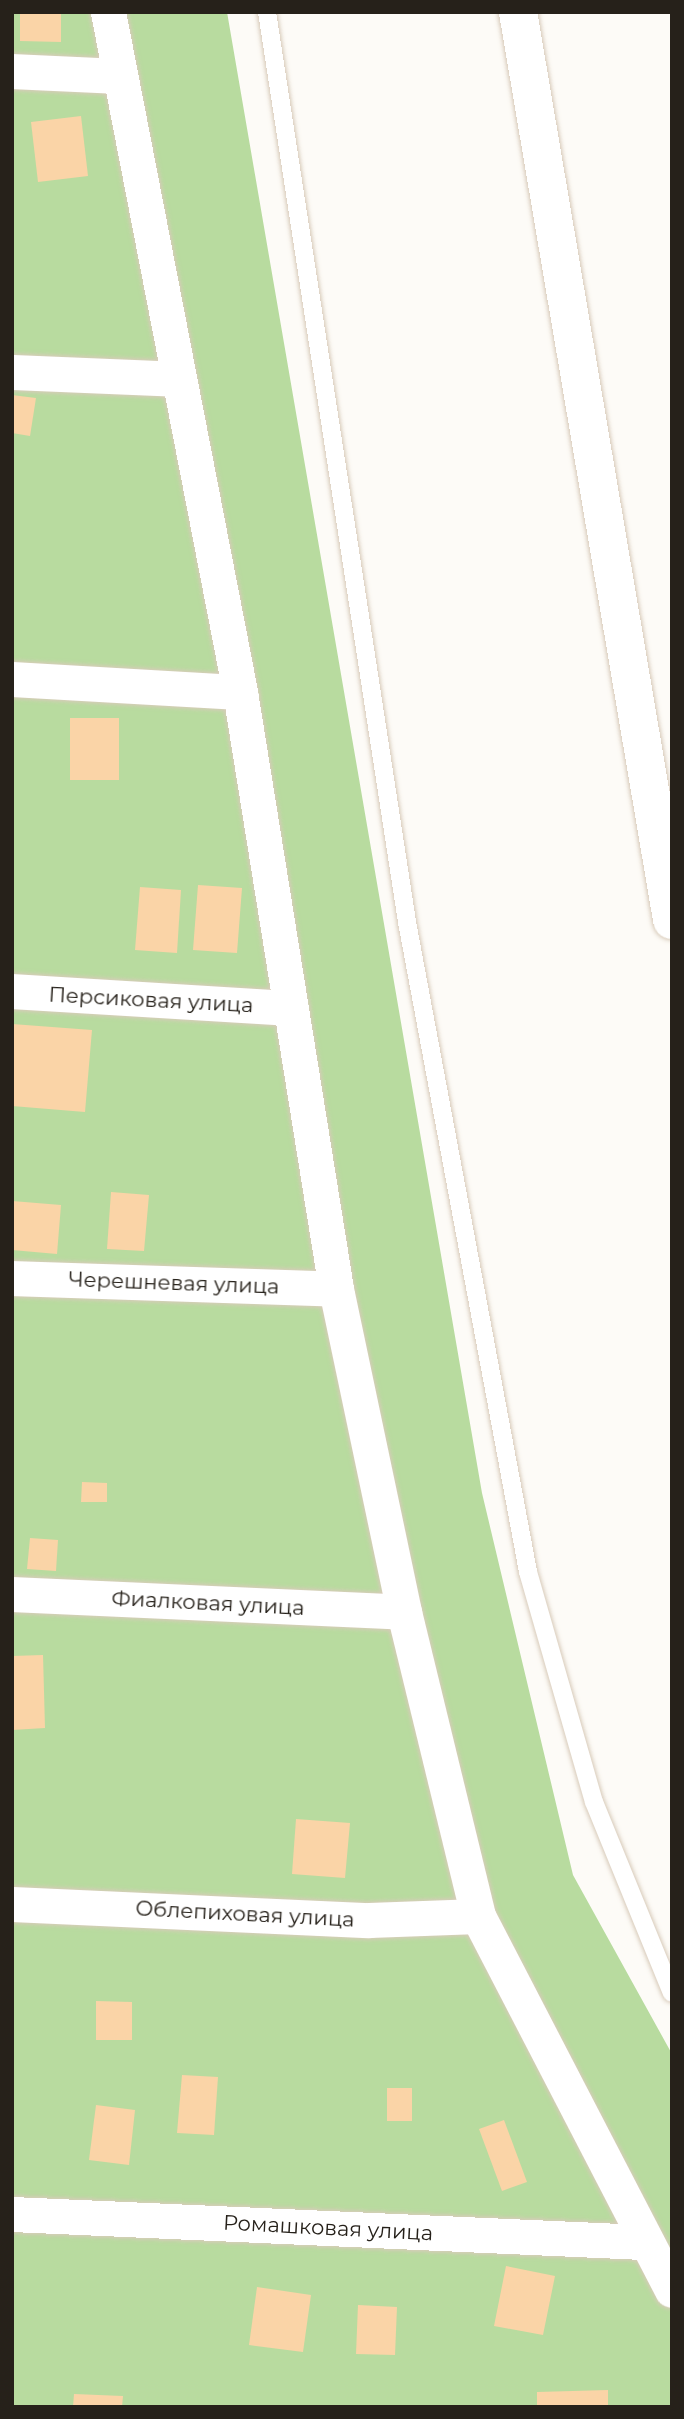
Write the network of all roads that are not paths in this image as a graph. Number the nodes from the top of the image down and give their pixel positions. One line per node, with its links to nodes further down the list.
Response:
1 (108, 12): 5 (street)
2 (267, 12): 19 (lane)
3 (518, 12): 10 (street)
4 (12, 71): 5 (street)
5 (118, 76): 7 (street)
6 (12, 372): 7 (street)
7 (176, 379): 9 (street)
8 (12, 680): 9 (street)
9 (240, 692): 12 (street)
10 (672, 920)
11 (12, 992): 12 (street, Персиковая улица)
12 (290, 1008): 14 (street)
13 (12, 1278): 14 (street, Черешневая улица)
14 (336, 1289): 16 (street)
15 (12, 1594): 16 (street, Фиалковая улица)
16 (404, 1612): 18 (street)
17 (12, 1904): 18 (street, Облепиховая улица)
18 (478, 1916): 21 (street)
19 (672, 1993)
20 (12, 2214): 21 (street, Ромашковая улица)
21 (643, 2242): 22 (street)
22 (672, 2290)

